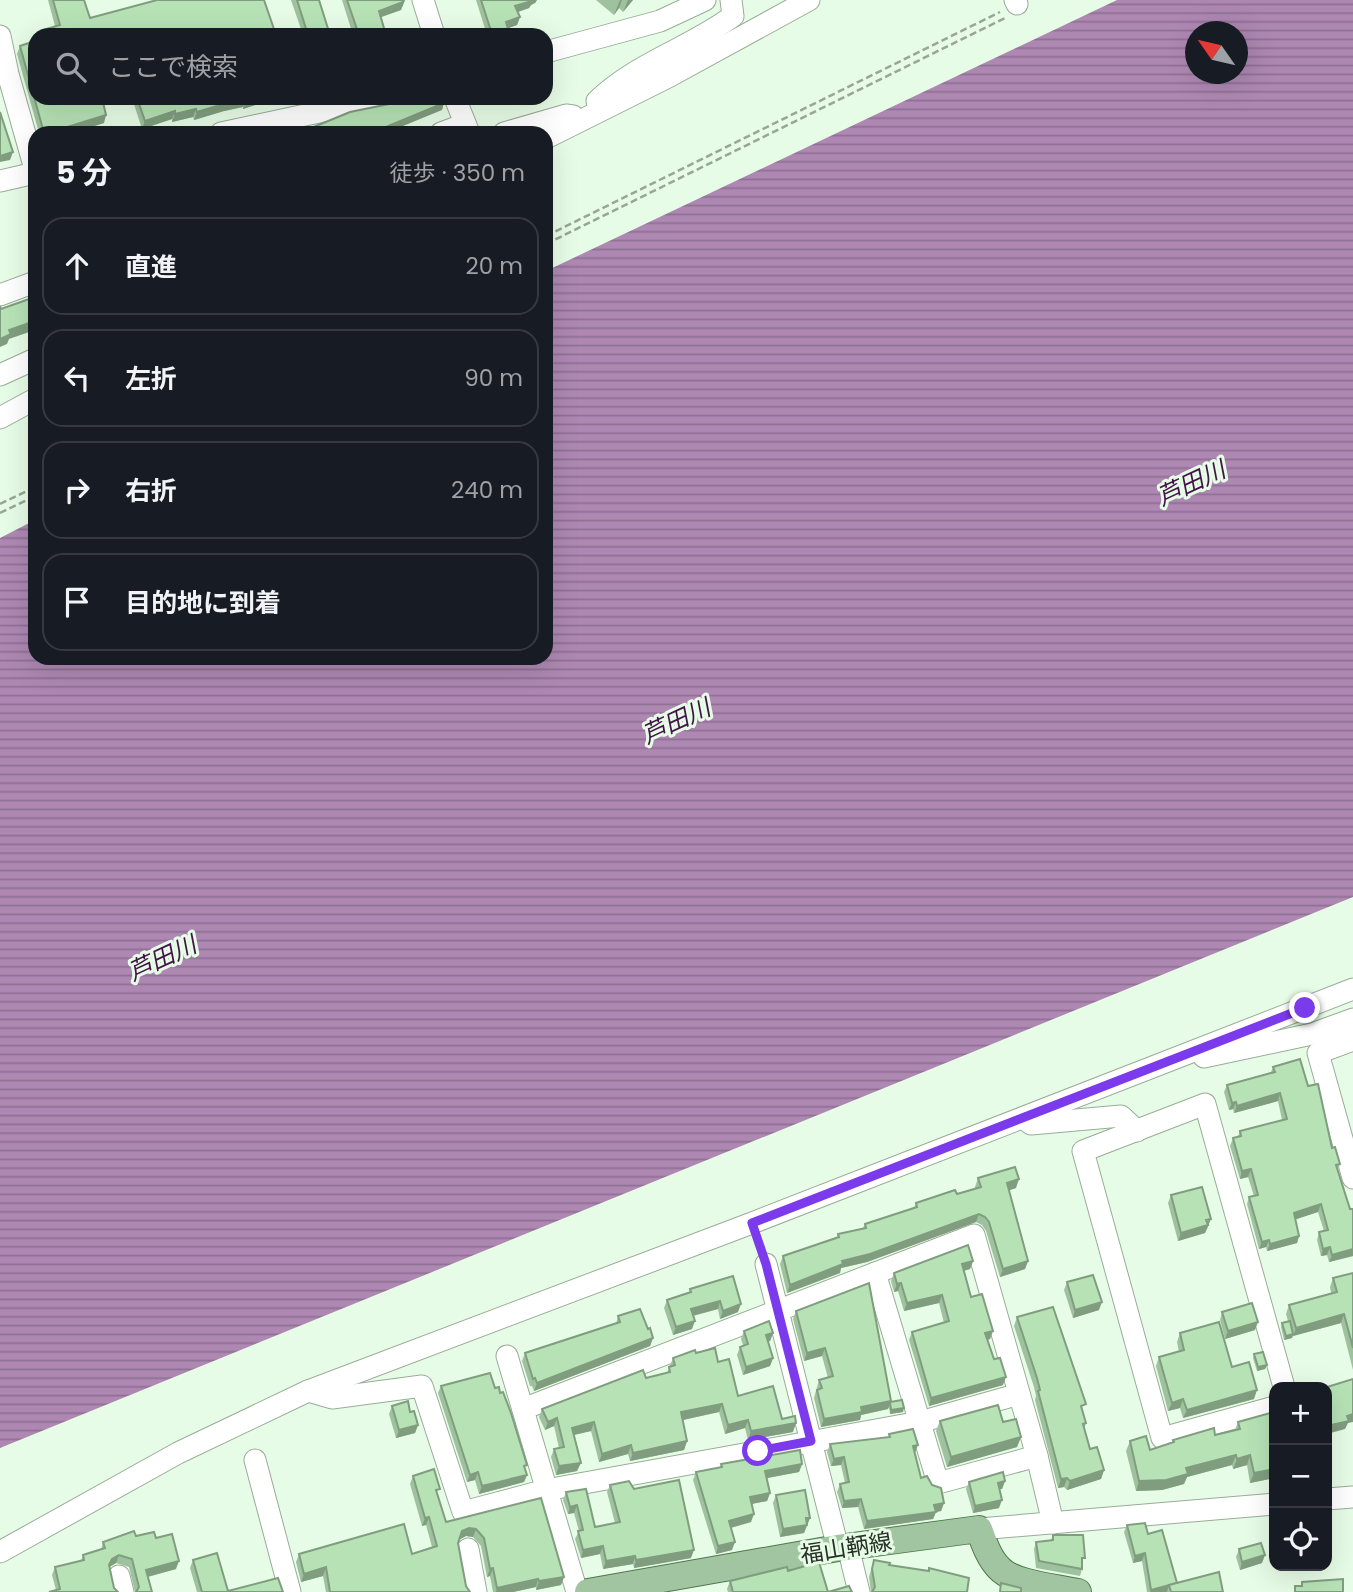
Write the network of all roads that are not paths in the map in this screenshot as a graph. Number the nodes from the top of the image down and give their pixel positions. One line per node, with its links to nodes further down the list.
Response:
1 (423, 0): 5 (street)
2 (705, 0): 7 (street)
3 (732, 0): 10 (street)
4 (808, 0): 10 (street)
5 (432, 28)
6 (0, 37): 15 (street)
7 (553, 50)
8 (352, 105): 11 (street)
9 (458, 105): 12 (street)
10 (586, 117): 13 (street); 14 (street)
11 (254, 126)
12 (466, 126)
13 (529, 126)
14 (553, 134)
15 (28, 146)
16 (28, 173): 17 (street)
17 (0, 181)
18 (28, 285): 19 (street)
19 (0, 295)
20 (28, 362): 21 (street)
21 (0, 375)
22 (28, 403): 23 (street)
23 (0, 418)
24 (1353, 989): 28 (street)
25 (1353, 1018): 27 (street)
26 (1353, 1040): 27 (street)
27 (1315, 1043): 28 (street); 29 (street)
28 (1185, 1054): 30 (street)
29 (1343, 1105): 32 (street)
30 (1021, 1117): 31 (street); 38 (street)
31 (1137, 1131): 37 (street); 40 (street)
32 (1353, 1178)
33 (766, 1264): 35 (street)
34 (876, 1273): 35 (street); 39 (street); 42 (street)
35 (778, 1310): 41 (street); 43 (street)
36 (507, 1356): 41 (street)
37 (1283, 1382)
38 (308, 1391): 46 (street); 54 (street)
39 (1019, 1394): 42 (street); 44 (street)
40 (1269, 1408)
41 (523, 1409): 46 (street)
42 (920, 1422): 43 (street); 44 (street)
43 (811, 1441): 46 (street); 52 (street)
44 (1037, 1456): 50 (street)
45 (255, 1460): 55 (street)
46 (547, 1490): 57 (street)
47 (1353, 1497): 48 (street)
48 (1332, 1499)
49 (1269, 1504): 50 (street)
50 (1053, 1523): 51 (street)
51 (979, 1530): 52 (main road, 福山鞆線); 60 (main road)
52 (843, 1547): 58 (main road, 福山鞆線); 59 (street)
53 (467, 1549): 56 (street)
54 (0, 1552)
55 (290, 1592)
56 (476, 1592)
57 (577, 1592)
58 (587, 1592)
59 (859, 1592)
60 (1077, 1592)

